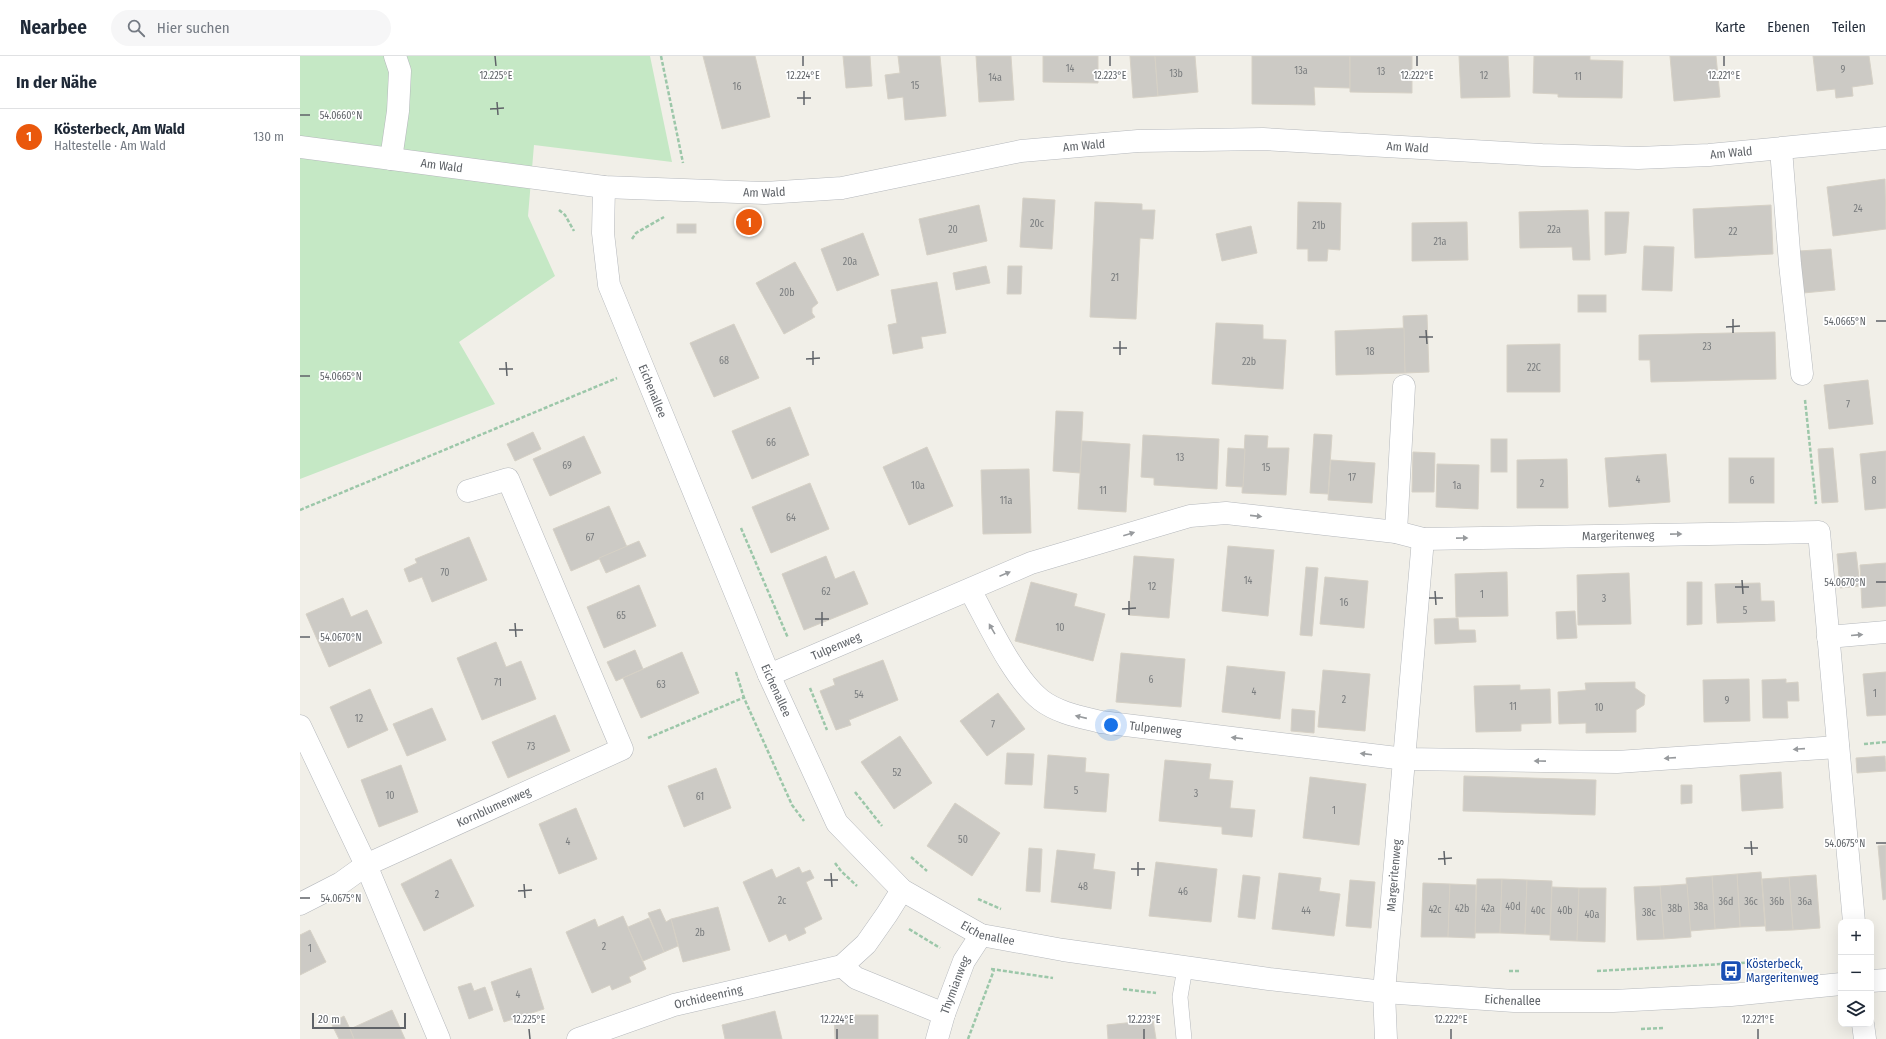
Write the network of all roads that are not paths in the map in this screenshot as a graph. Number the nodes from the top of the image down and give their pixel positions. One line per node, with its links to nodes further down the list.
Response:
1 (395, 56): 5 (street)
2 (1886, 138): 4 (street, Am Wald)
3 (300, 147): 5 (street, Am Wald)
4 (1781, 149): 6 (street, Am Wald); 7 (street)
5 (391, 159): 6 (street, Am Wald)
6 (604, 187): 15 (street, Eichenallee)
7 (1802, 374)
8 (1404, 386): 10 (street)
9 (468, 491): 19 (street, Kornblumenweg)
10 (1396, 532): 11 (street, Tulpenweg); 12 (street, Tulpenweg, one-way to 10)
11 (1423, 539): 14 (street, Margeritenweg, one-way to 14); 18 (street, Margeritenweg)
12 (970, 590): 15 (street, Tulpenweg); 18 (street, Tulpenweg, one-way to 12)
13 (1886, 632): 14 (street, one-way to 13)
14 (1828, 637): 17 (street)
15 (770, 675): 20 (street, Eichenallee)
16 (300, 726): 19 (street)
17 (1838, 747): 18 (street, one-way to 18); 22 (street)
18 (1405, 759): 29 (street, Margeritenweg)
19 (366, 865): 21 (street, Kornblumenweg); 32 (street)
20 (902, 890): 23 (street, Eichenallee); 24 (street, Orchideenring)
21 (300, 904)
22 (1854, 919)
23 (981, 935): 25 (street, Eichenallee); 30 (street, Thymianweg)
24 (842, 966): 30 (street); 33 (street, Orchideenring)
25 (1185, 968): 29 (street, Eichenallee); 35 (lane)
26 (1886, 980): 27 (street)
27 (1874, 981)
28 (1838, 984): 29 (street, Eichenallee)
29 (1384, 992): 36 (street, Margeritenweg)
30 (944, 1014): 34 (street, Thymianweg)
31 (1863, 1027): 37 (street)
32 (439, 1039)
33 (578, 1039)
34 (937, 1039)
35 (1184, 1039)
36 (1386, 1039)
37 (1865, 1039)

